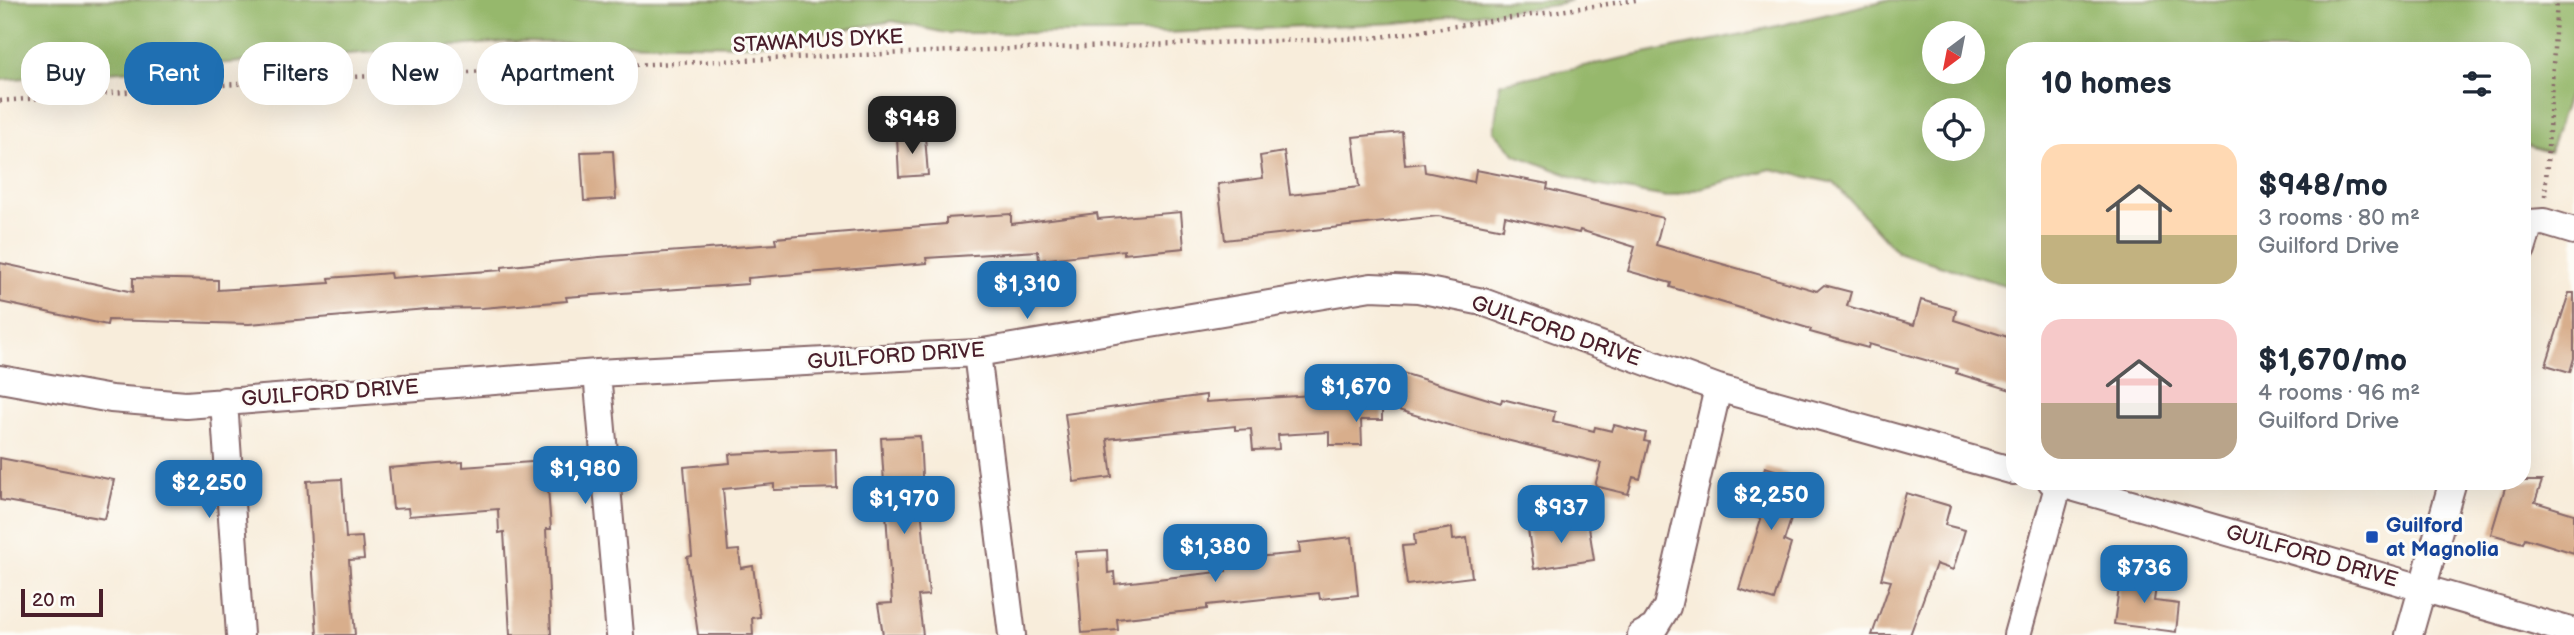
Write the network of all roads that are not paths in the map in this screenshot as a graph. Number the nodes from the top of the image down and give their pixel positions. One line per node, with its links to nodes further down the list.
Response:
1 (2531, 223): 2 (street)
2 (2574, 231)
3 (978, 353): 4 (street, GUILFORD DRIVE); 6 (street, GUILFORD DRIVE); 16 (street)
4 (597, 373): 7 (street, GUILFORD DRIVE); 15 (street)
5 (0, 379): 7 (street, GUILFORD DRIVE)
6 (1718, 388): 8 (street, GUILFORD DRIVE); 17 (street)
7 (224, 401): 14 (street)
8 (2006, 469)
9 (2052, 490): 18 (street)
10 (2082, 490): 12 (street, GUILFORD DRIVE)
11 (2450, 490): 12 (street)
12 (2422, 587): 13 (street, GUILFORD DRIVE); 19 (street)
13 (2574, 632)
14 (240, 635)
15 (620, 635)
16 (1012, 635)
17 (1642, 635)
18 (2017, 635)
19 (2409, 635)

